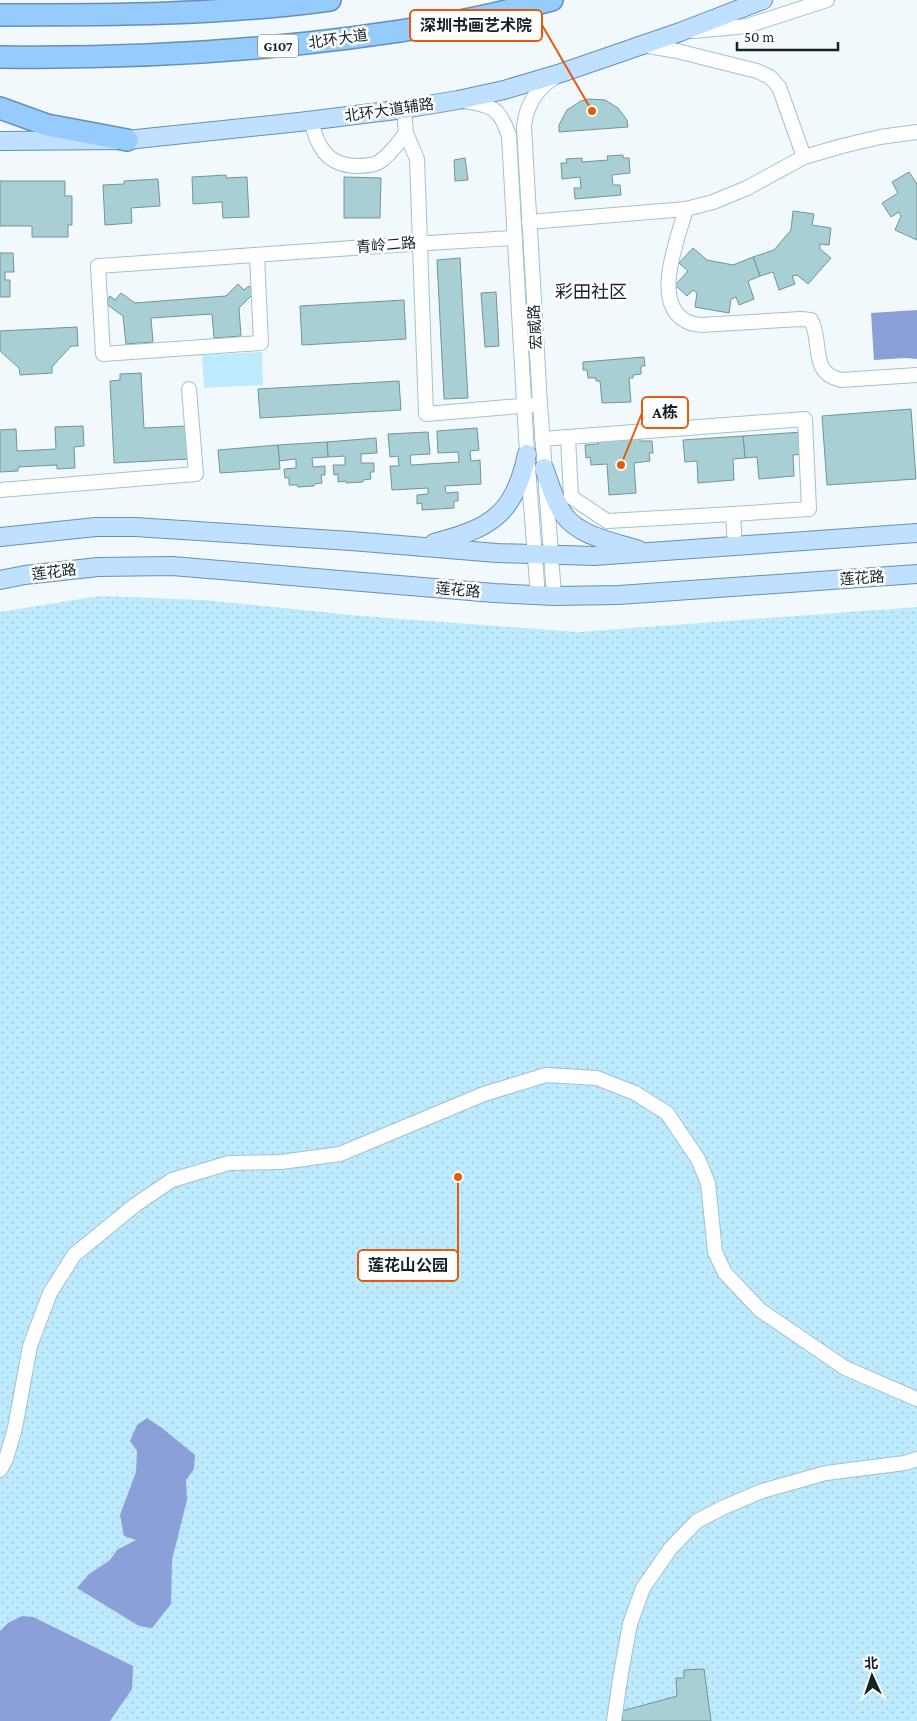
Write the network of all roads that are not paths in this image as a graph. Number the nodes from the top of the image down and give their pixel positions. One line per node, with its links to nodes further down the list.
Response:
1 (330, 0): 5 (highway)
2 (552, 0): 8 (highway, 北环大道 / G107)
3 (764, 0): 6 (main road, 北环大道辅路)
4 (827, 0): 6 (street)
5 (0, 15)
6 (680, 32): 7 (main road, 北环大道辅路)
7 (642, 45): 9 (main road, 北环大道辅路); 18 (street)
8 (0, 57)
9 (561, 73): 10 (main road, 北环大道辅路); 20 (street, 宏威路)
10 (458, 100): 12 (main road, 北环大道辅路); 21 (street, 宏威路)
11 (0, 108): 16 (highway)
12 (404, 109): 13 (main road, 北环大道辅路); 15 (street)
13 (311, 120): 15 (street); 16 (main road, 北环大道辅路)
14 (917, 132): 18 (street)
15 (406, 133): 22 (street)
16 (127, 140): 17 (main road, 北环大道辅路)
17 (0, 141)
18 (804, 157): 19 (street)
19 (686, 209): 20 (street); 24 (street)
20 (529, 222): 26 (street, 宏威路)
21 (515, 238): 22 (street, 青岭二路); 27 (street, 宏威路)
22 (420, 242): 23 (street, 青岭二路); 27 (street)
23 (257, 256): 23 (street, 青岭二路)
24 (917, 375)
25 (189, 388): 32 (street)
26 (540, 404): 27 (street); 29 (street, 宏威路)
27 (524, 406): 30 (street, 宏威路)
28 (568, 437): 29 (street); 33 (street); 33 (street)
29 (542, 439): 31 (street, 宏威路)
30 (527, 454): 37 (main road); 40 (street, 宏威路)
31 (544, 468): 39 (main road); 40 (street, 宏威路)
32 (0, 490)
33 (733, 514): 38 (street)
34 (0, 527): 36 (street)
35 (917, 533): 38 (main road)
36 (0, 537): 37 (main road)
37 (422, 546): 40 (main road)
38 (735, 546): 39 (main road)
39 (646, 553): 40 (main road)
40 (543, 555): 43 (street, 宏威路)
41 (917, 574): 43 (main road, 莲花路)
42 (0, 580): 43 (main road, 莲花路)
43 (546, 596)
44 (917, 1399): 46 (street)
45 (917, 1459): 47 (street)
46 (0, 1470)
47 (614, 1721)

